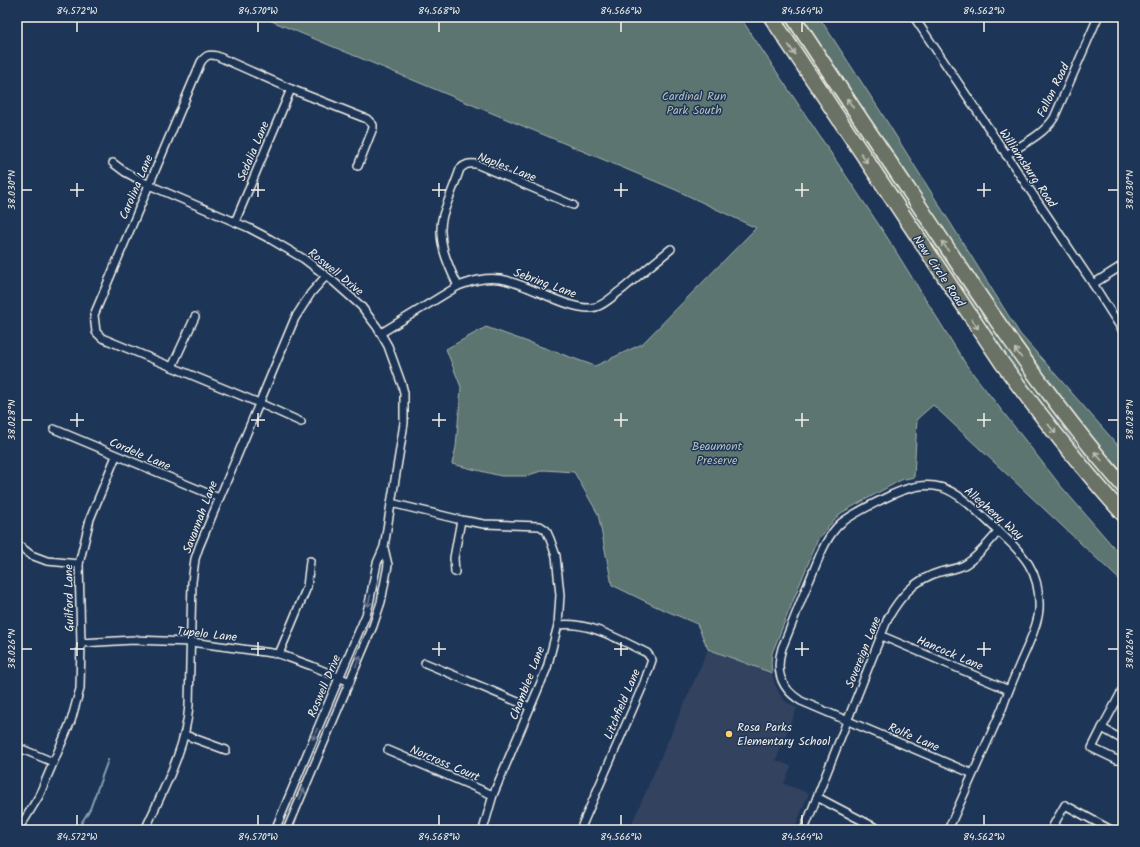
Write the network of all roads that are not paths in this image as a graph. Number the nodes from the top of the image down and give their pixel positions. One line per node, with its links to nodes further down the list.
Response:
1 (771, 17): 28 (highway, New Circle Road, one-way to 28)
2 (793, 17): 25 (highway, New Circle Road, one-way to 2)
3 (914, 17): 6 (street, Williamsburg Road)
4 (1098, 17): 6 (street, Fallon Road)
5 (291, 89): 8 (street, Carolina Lane); 9 (street, Carolina Lane); 11 (street, Sedalia Lane)
6 (1006, 155): 15 (street, Williamsburg Road)
7 (113, 163): 9 (street, Roswell Drive)
8 (358, 166)
9 (149, 185): 11 (street, Roswell Drive); 20 (street, Carolina Lane)
10 (573, 206): 16 (street, Naples Lane)
11 (235, 222): 14 (street, Roswell Drive)
12 (671, 249): 16 (street, Sebring Lane)
13 (1123, 264): 15 (street)
14 (326, 276): 19 (street, Roswell Drive); 21 (street, Savannah Lane)
15 (1093, 284): 18 (street, Williamsburg Road)
16 (458, 286): 19 (street, Sebring Lane)
17 (195, 316): 20 (street)
18 (1123, 331)
19 (381, 333): 27 (street, Roswell Drive)
20 (172, 367): 21 (street, Carolina Lane)
21 (259, 403): 22 (street, Carolina Lane); 26 (street, Savannah Lane)
22 (301, 422)
23 (54, 429): 24 (street, Cordele Lane)
24 (116, 456): 26 (street, Cordele Lane); 34 (street, Guilford Lane)
25 (1123, 486)
26 (219, 498): 38 (street, Savannah Lane)
27 (390, 502): 29 (street, Chamblee Lane); 32 (street, Roswell Drive)
28 (1123, 514)
29 (461, 520): 35 (street); 36 (street, Chamblee Lane)
30 (999, 531): 37 (street, Sovereign Lane); 45 (street, Allegheny Way); 47 (street, Allegheny Way)
31 (17, 544): 34 (street)
32 (384, 547): 42 (street, Roswell Drive, one-way to 42); 43 (street, Roswell Drive, one-way to 32)
33 (310, 561): 40 (street)
34 (79, 564): 39 (street, Guilford Lane)
35 (455, 572)
36 (558, 625): 46 (street, Chamblee Lane); 64 (street, Litchfield Lane)
37 (882, 636): 45 (street, Hancock Lane); 47 (street, Sovereign Lane)
38 (191, 642): 39 (street, Tupelo Lane); 40 (street, Tupelo Lane); 49 (street, Savannah Lane)
39 (81, 643): 55 (street, Guilford Lane)
40 (279, 654): 42 (street, Tupelo Lane)
41 (425, 663): 46 (street)
42 (339, 678): 43 (street, Tupelo Lane); 61 (street, Roswell Drive, one-way to 61)
43 (350, 682): 62 (street, Roswell Drive, one-way to 43)
44 (1123, 689): 48 (street)
45 (1009, 690): 56 (street, Allegheny Way)
46 (530, 707): 57 (street, Chamblee Lane)
47 (847, 720): 56 (street, Rolfe Lane); 58 (street, Sovereign Lane)
48 (1102, 728): 50 (street); 54 (street)
49 (185, 735): 52 (street); 60 (street, Savannah Lane)
50 (1123, 740)
51 (17, 747): 55 (street)
52 (226, 750)
53 (388, 750): 57 (street, Norcross Court)
54 (1117, 760)
55 (52, 762): 59 (street, Guilford Lane)
56 (972, 774): 67 (street, Allegheny Way)
57 (493, 795): 63 (street, Chamblee Lane)
58 (817, 797): 65 (street, Sovereign Lane); 66 (street)
59 (17, 829)
60 (145, 830)
61 (275, 830)
62 (287, 830)
63 (483, 830)
64 (580, 830)
65 (804, 830)
66 (880, 830)
67 (948, 830)
68 (1061, 830): 69 (street)
69 (1111, 830)

